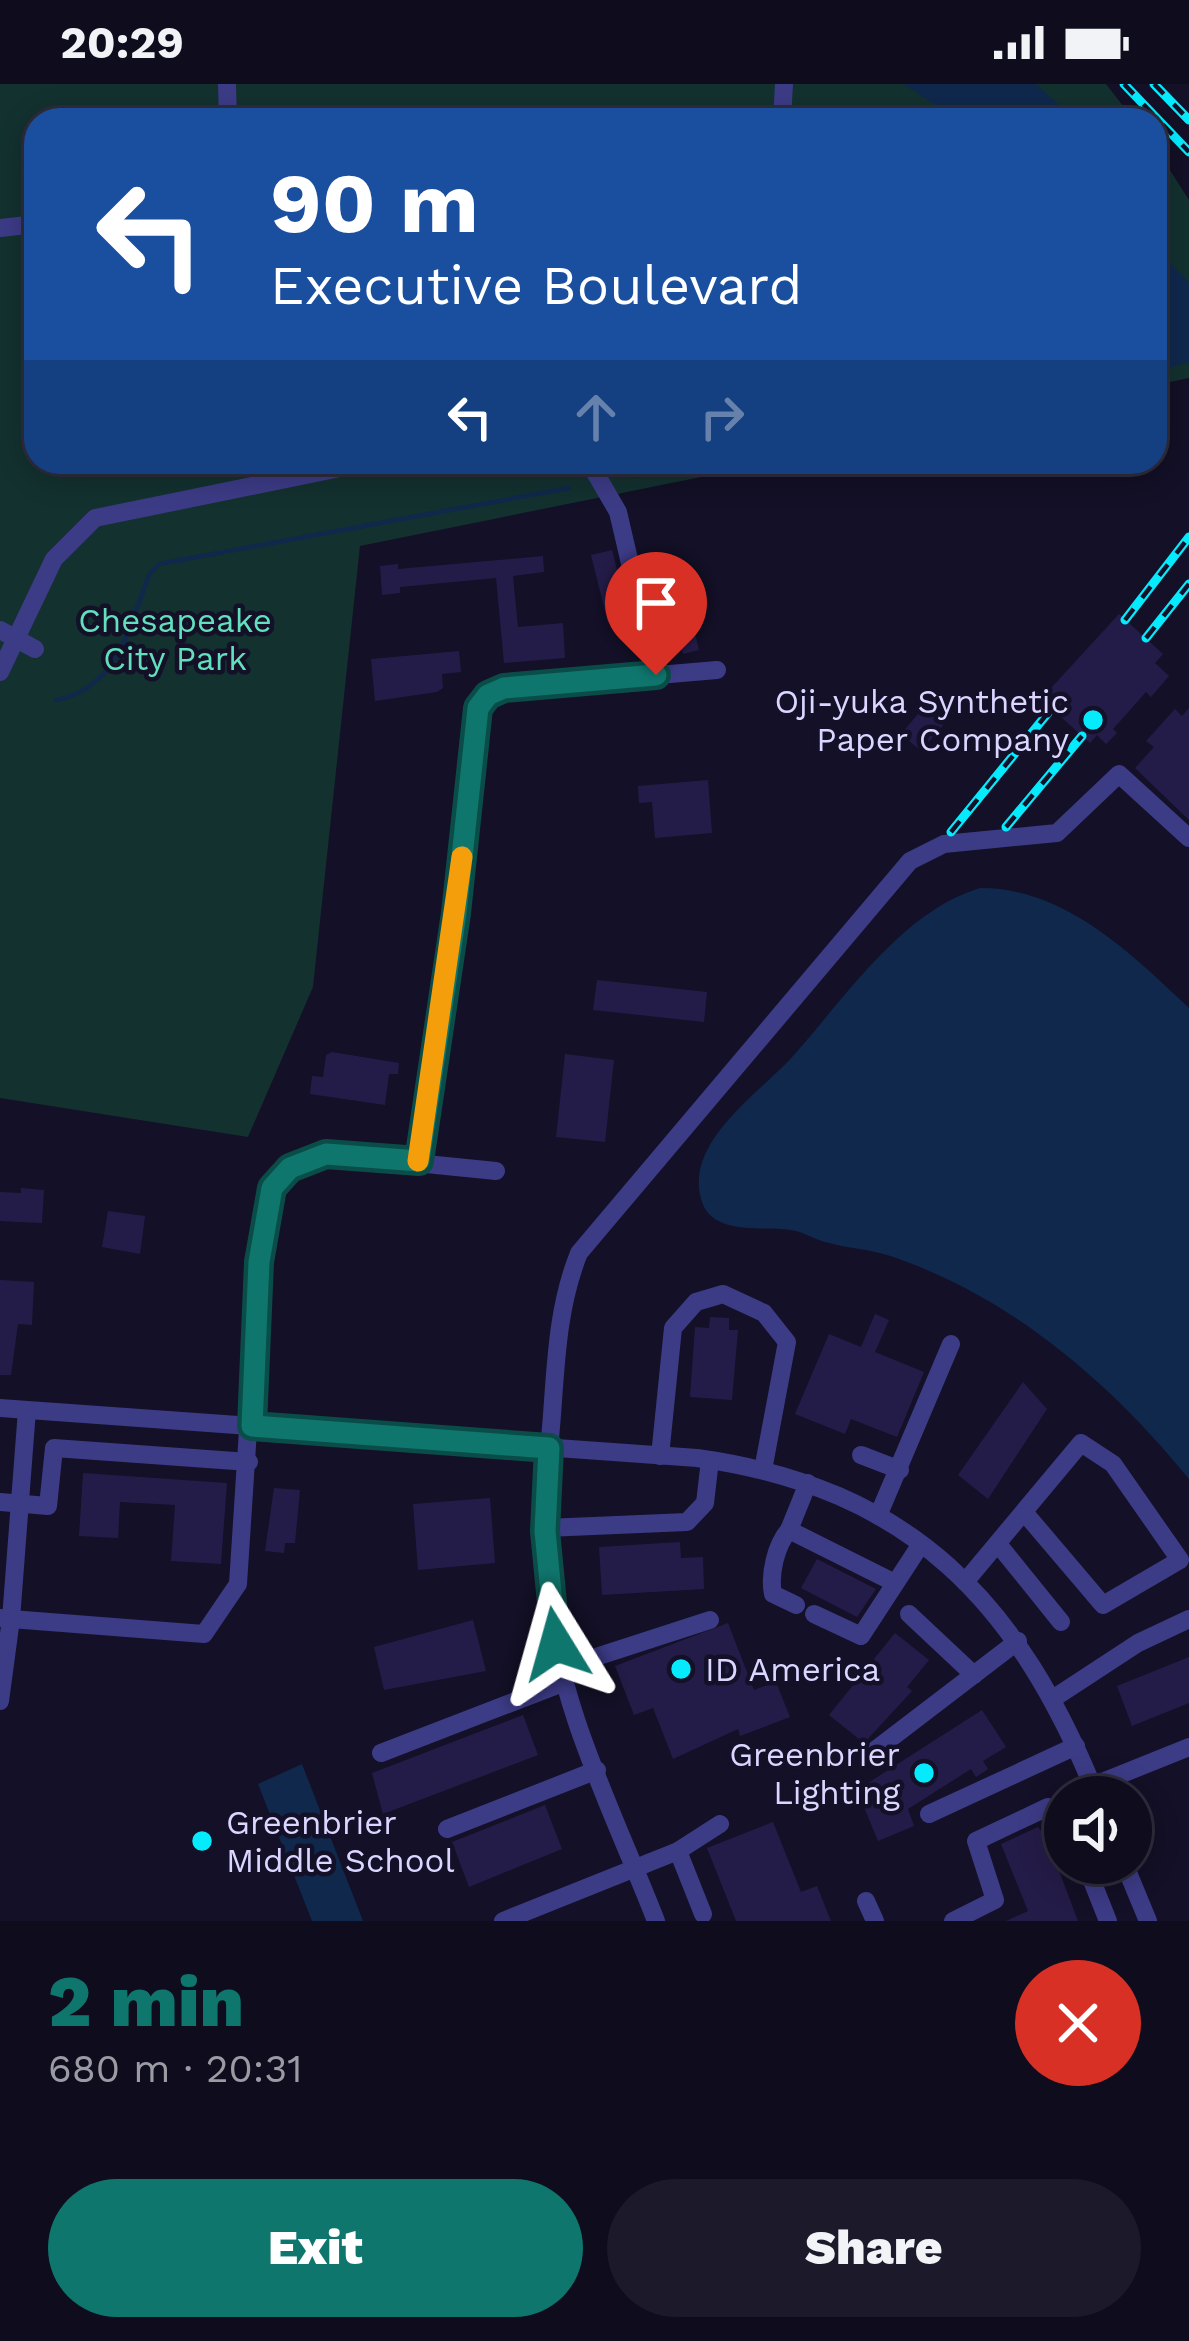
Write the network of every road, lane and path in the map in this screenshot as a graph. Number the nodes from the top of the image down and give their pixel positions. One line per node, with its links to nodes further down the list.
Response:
1 (310, 474): 3 (street)
2 (596, 474): 6 (street)
3 (18, 640): 5 (street)
4 (717, 670): 6 (street)
5 (0, 671)
6 (656, 675): 8 (street)
7 (1189, 838): 15 (street)
8 (419, 1161): 9 (street); 14 (street)
9 (496, 1171)
10 (951, 1344): 24 (street)
11 (0, 1408): 12 (street)
12 (27, 1410): 13 (street); 17 (street)
13 (164, 1420): 14 (street); 19 (street)
14 (252, 1426): 15 (street); 22 (street)
15 (549, 1448): 20 (street); 29 (street)
16 (0, 1452): 17 (street)
17 (24, 1454): 26 (street)
18 (860, 1455): 24 (street)
19 (161, 1456): 22 (street); 26 (street)
20 (659, 1456): 21 (street); 23 (street)
21 (710, 1460): 23 (street); 29 (street)
22 (249, 1462): 36 (street)
23 (763, 1470): 25 (street)
24 (900, 1470): 28 (street)
25 (808, 1483): 28 (street); 30 (street)
26 (10, 1502): 36 (street)
27 (1024, 1512): 27 (street); 32 (street)
28 (878, 1516): 31 (street)
29 (546, 1528): 41 (street)
30 (789, 1530): 34 (street); 34 (street)
31 (921, 1544): 33 (street); 34 (street)
32 (998, 1544): 33 (street); 39 (street)
33 (965, 1582): 40 (street)
34 (895, 1583)
35 (909, 1614): 42 (street)
36 (5, 1618): 44 (street)
37 (1189, 1619): 43 (street)
38 (710, 1620): 41 (street)
39 (1061, 1622)
40 (1018, 1641): 42 (street); 43 (street)
41 (563, 1675): 48 (street); 49 (street)
42 (974, 1675): 47 (street)
43 (1054, 1698): 45 (street)
44 (0, 1701)
45 (1076, 1746): 50 (street); 53 (street)
46 (1189, 1747): 51 (street)
47 (874, 1751)
48 (381, 1753)
49 (597, 1770): 55 (street); 57 (street)
50 (1089, 1776)
51 (1127, 1776)
52 (1044, 1809): 65 (street)
53 (929, 1814)
54 (720, 1824): 56 (street)
55 (447, 1829)
56 (679, 1851): 57 (street); 61 (street)
57 (635, 1868): 62 (street); 63 (street)
58 (1093, 1884): 66 (street)
59 (1133, 1884): 67 (street)
60 (866, 1901): 64 (street)
61 (704, 1914)
62 (503, 1921)
63 (656, 1921)
64 (875, 1921)
65 (953, 1921)
66 (1108, 1921)
67 (1148, 1921)

